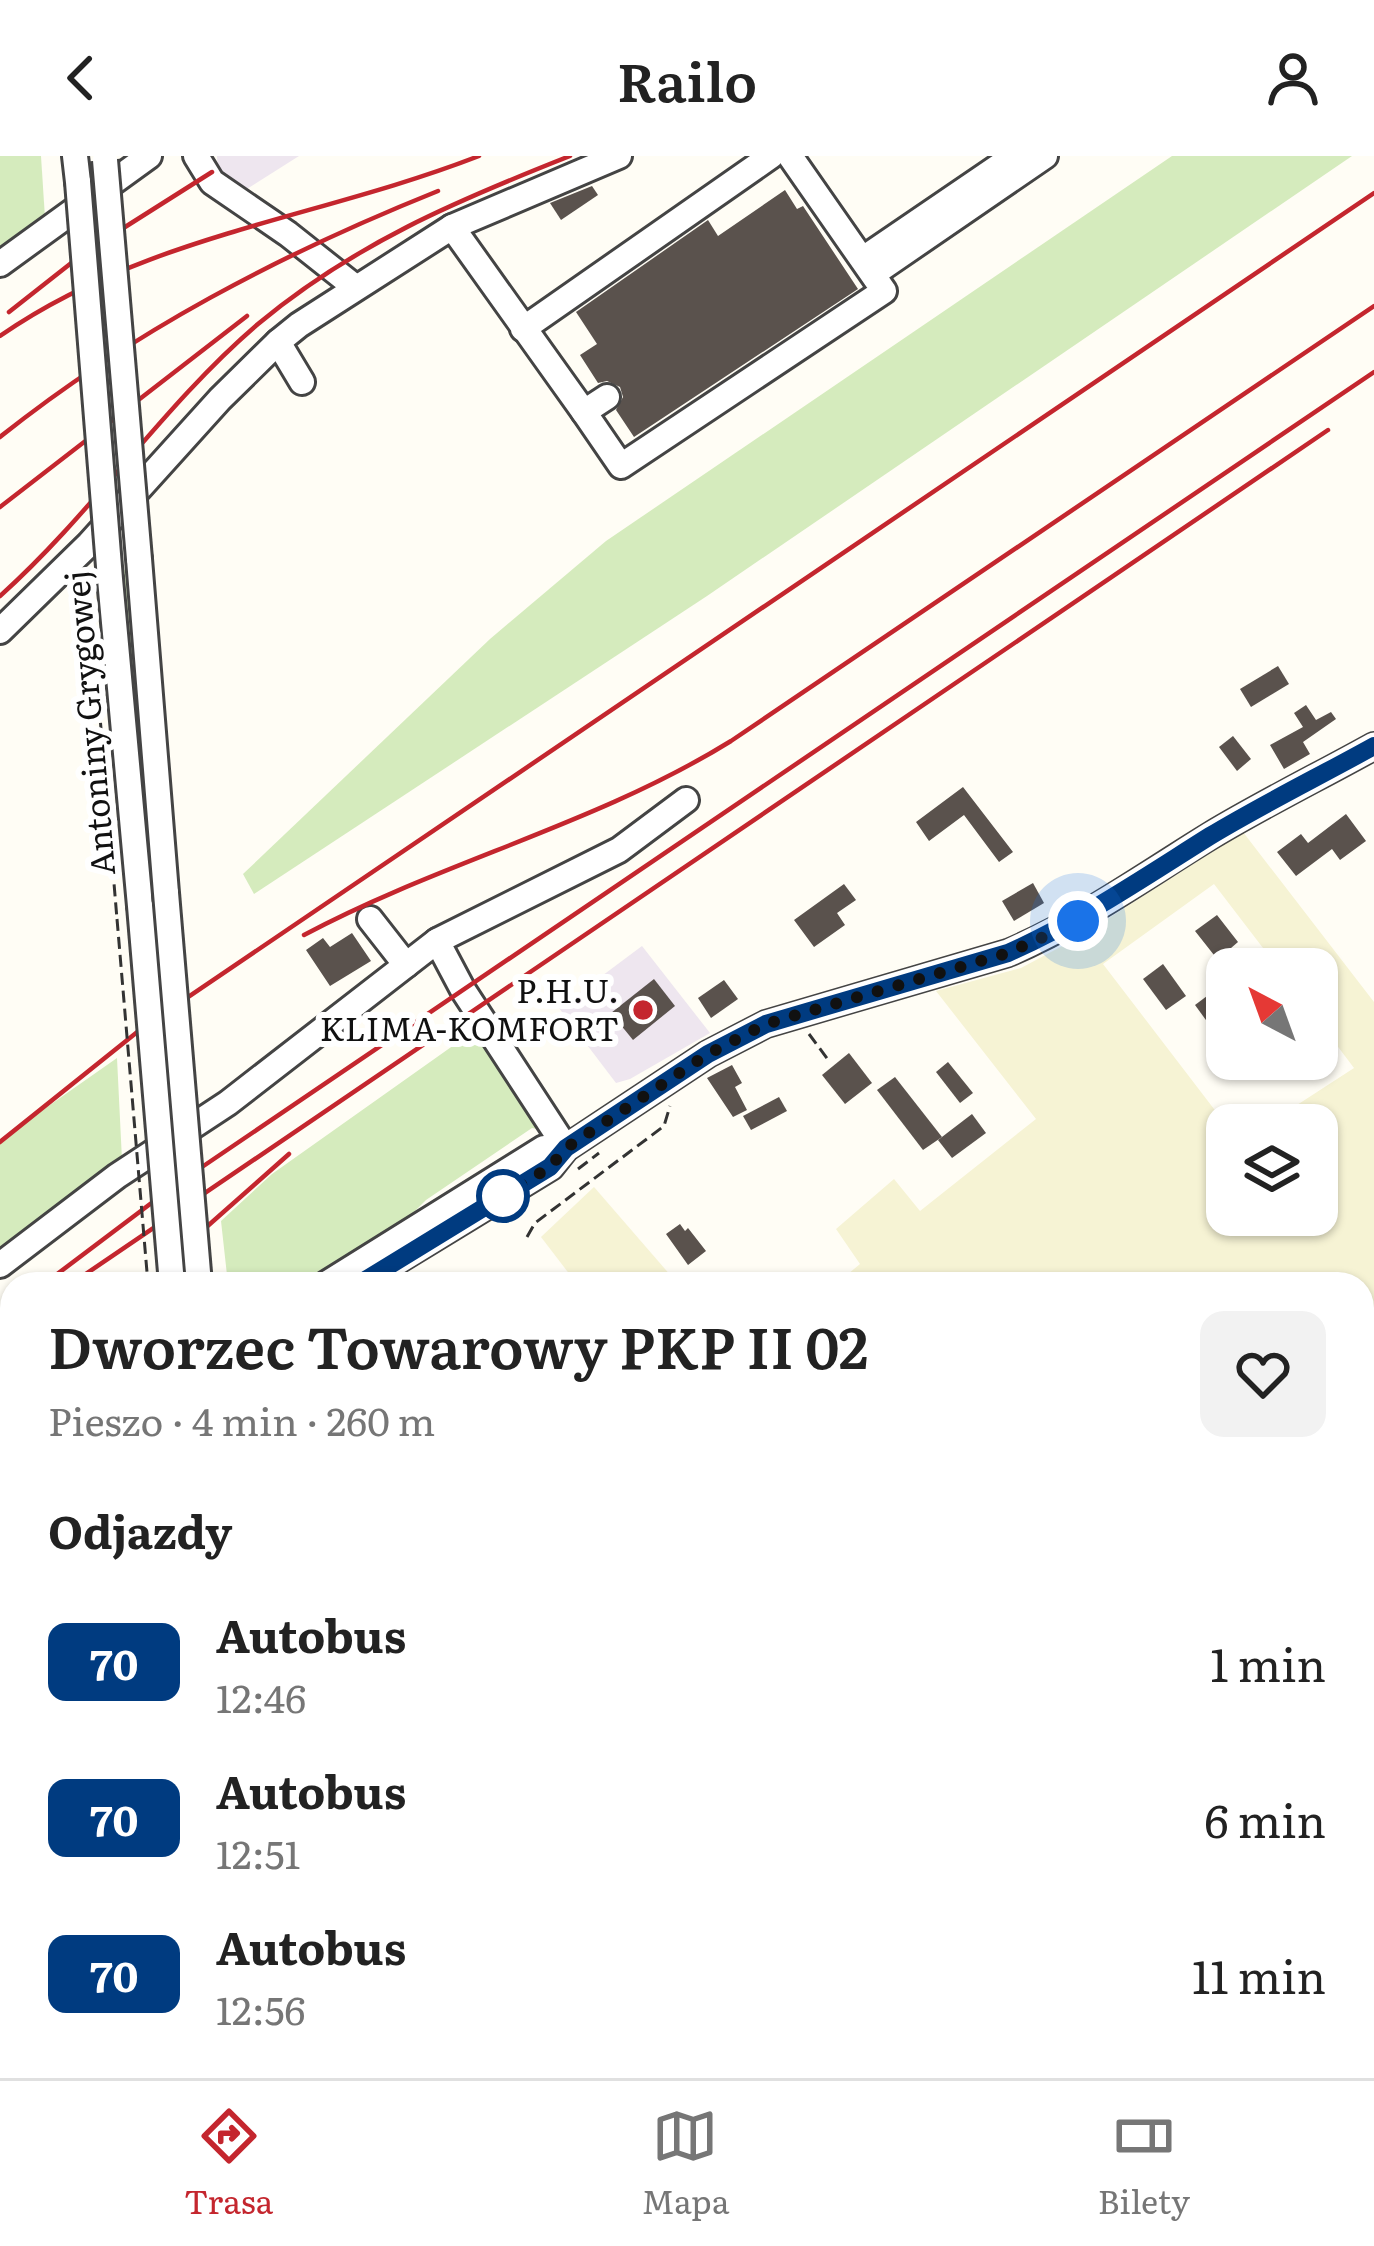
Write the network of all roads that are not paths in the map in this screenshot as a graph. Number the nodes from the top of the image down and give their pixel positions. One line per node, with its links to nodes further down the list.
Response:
1 (149, 156): 11 (street)
2 (196, 156): 13 (street)
3 (619, 156): 10 (street)
4 (771, 156): 14 (street)
5 (790, 156): 12 (street)
6 (1014, 156): 12 (street)
7 (1045, 156): 12 (street)
8 (104, 158): 28 (street, Antoniny Grygowej, bridge)
9 (76, 169): 27 (street, Antoniny Grygowej, bridge)
10 (452, 227): 13 (street); 14 (street)
11 (0, 264)
12 (867, 267): 18 (street)
13 (355, 287): 15 (street)
14 (523, 329): 18 (street)
15 (278, 342): 16 (street); 19 (street)
16 (302, 382)
17 (608, 397): 18 (street)
18 (584, 412)
19 (0, 631)
20 (1374, 746): 25 (street)
21 (686, 800): 23 (street)
22 (370, 919): 24 (street)
23 (436, 941): 24 (street); 25 (street)
24 (406, 965): 26 (street)
25 (566, 1148): 29 (street)
26 (0, 1265)
27 (171, 1272)
28 (198, 1272)
29 (361, 1272)

